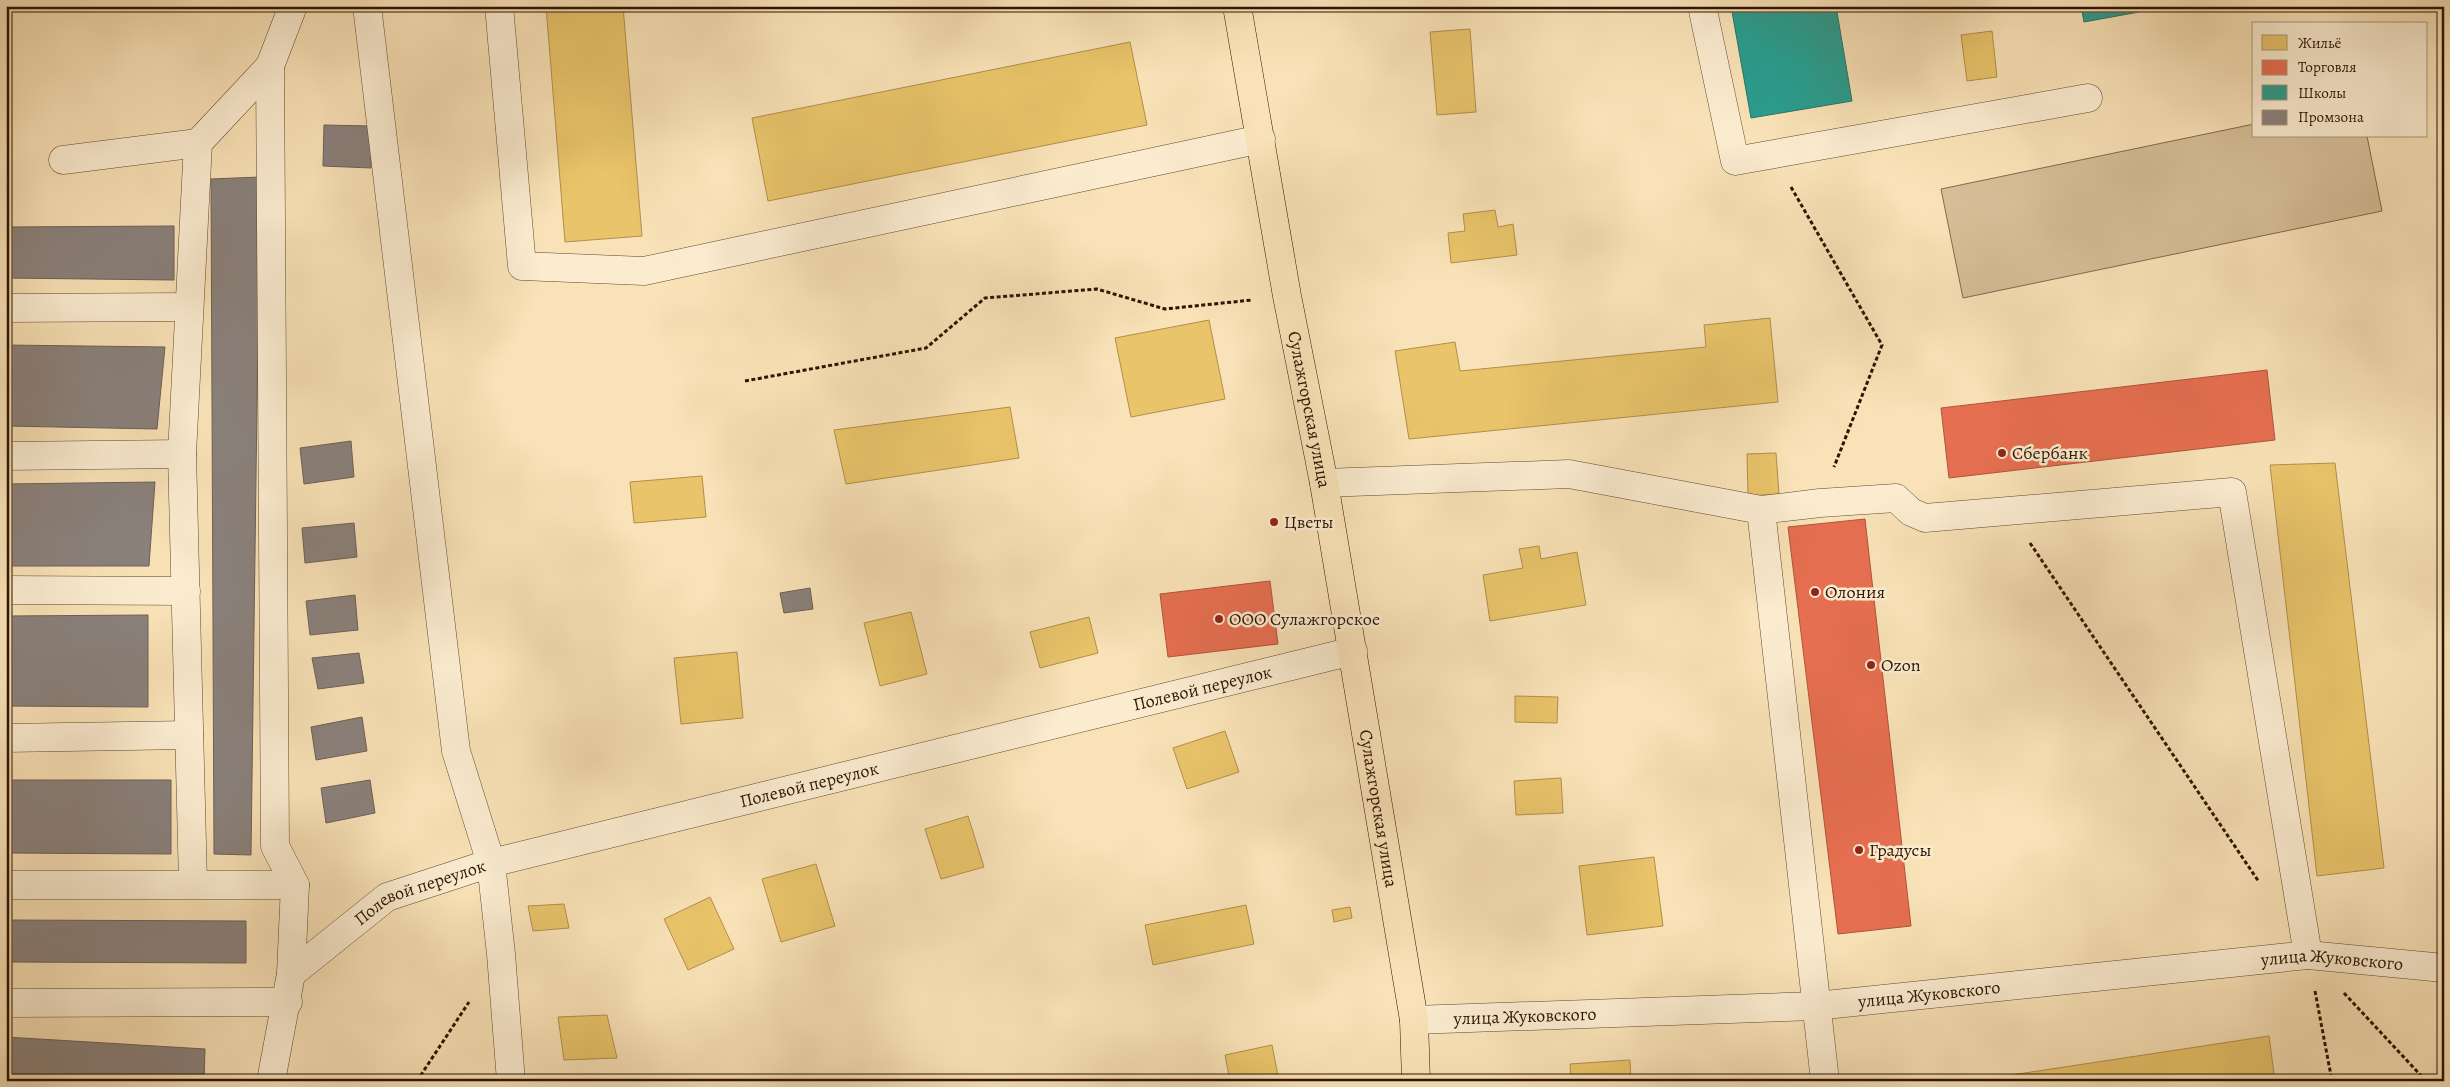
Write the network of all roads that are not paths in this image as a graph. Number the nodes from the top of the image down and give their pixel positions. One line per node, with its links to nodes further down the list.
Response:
1 (293, 6): 6 (street)
2 (367, 6): 22 (street)
3 (498, 6): 8 (street)
4 (1237, 6): 8 (main road, Сулажгорская улица)
5 (1702, 6): 7 (street)
6 (270, 66): 9 (street); 25 (street)
7 (2088, 98)
8 (1261, 139): 15 (main road, Сулажгорская улица)
9 (198, 142): 10 (street); 11 (street)
10 (63, 160)
11 (190, 307): 12 (street); 13 (street)
12 (6, 308)
13 (182, 454): 14 (street); 18 (street)
14 (6, 456)
15 (1324, 484): 16 (street); 19 (main road, Сулажгорская улица)
16 (1761, 510): 26 (street); 31 (street)
17 (6, 590): 18 (street)
18 (186, 591): 20 (street)
19 (1353, 651): 22 (street, Полевой переулок); 32 (main road, Сулажгорская улица)
20 (189, 735): 21 (street); 23 (street)
21 (6, 738)
22 (491, 863): 28 (street, Полевой переулок); 34 (street)
23 (192, 883): 24 (street); 25 (street)
24 (6, 885)
25 (295, 885): 28 (street)
26 (2308, 954): 27 (street, улица Жуковского); 31 (street, улица Жуковского)
27 (2444, 968)
28 (291, 974): 29 (street)
29 (288, 1002): 30 (street); 33 (street)
30 (6, 1004)
31 (1816, 1006): 32 (street, улица Жуковского); 36 (street)
32 (1414, 1020): 35 (main road, Сулажгорская улица)
33 (271, 1081)
34 (511, 1081)
35 (1416, 1081)
36 (1825, 1081)

